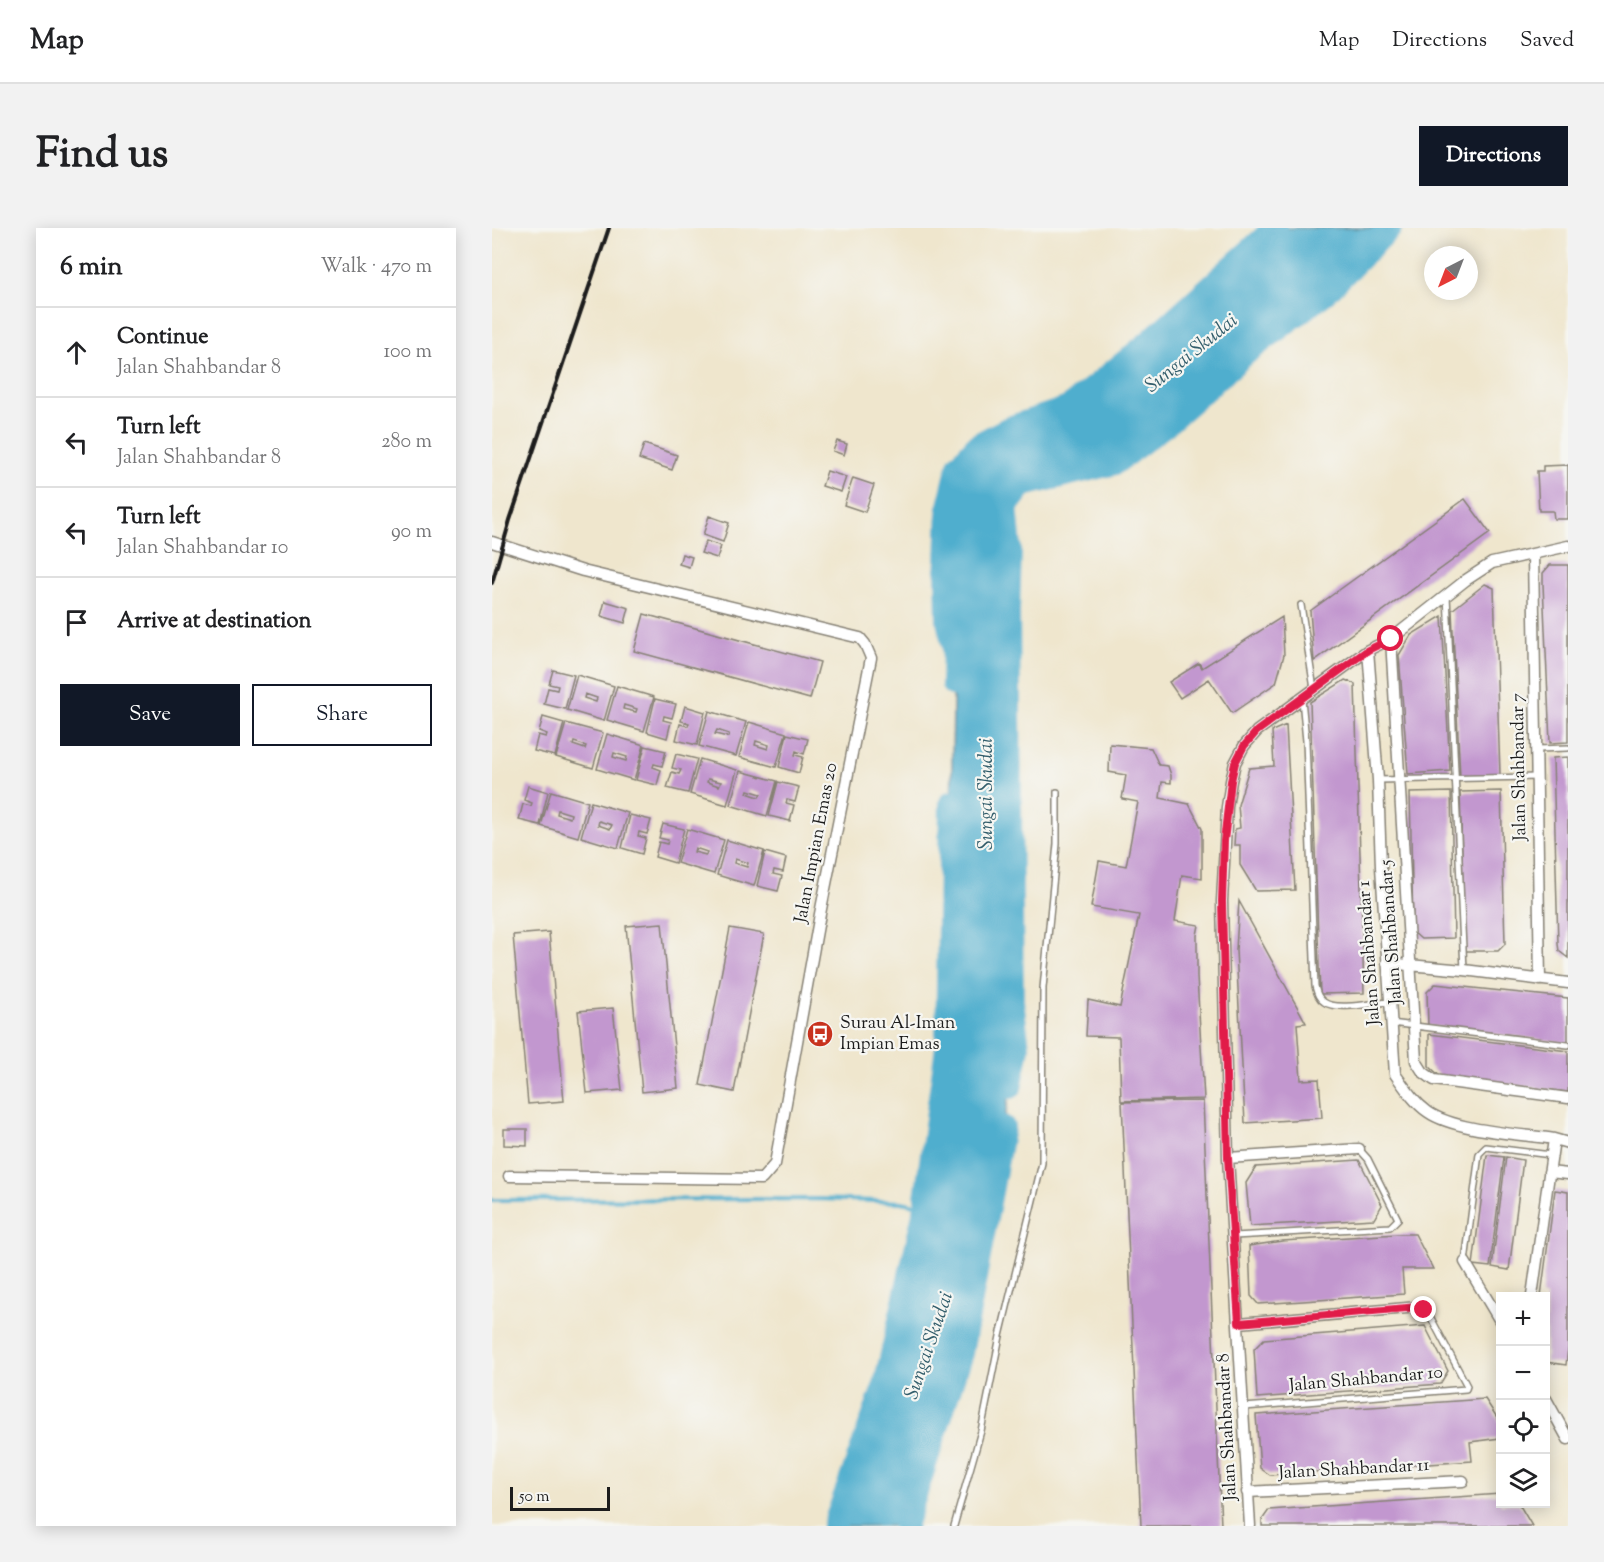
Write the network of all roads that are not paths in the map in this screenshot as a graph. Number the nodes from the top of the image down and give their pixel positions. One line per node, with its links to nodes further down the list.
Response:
1 (492, 542): 34 (street, Jalan Impian Emas 20)
2 (1568, 546): 3 (street, Jalan Shahbandar 8)
3 (1533, 554): 4 (street, Jalan Shahbandar 8); 11 (street, Jalan Shahbandar 7)
4 (1447, 595): 6 (street, Jalan Shahbandar 8); 13 (lane)
5 (1301, 605): 8 (lane)
6 (1391, 639): 7 (street, Jalan Shahbandar 8); 15 (street, Jalan Shahbandar 5)
7 (1368, 650): 8 (street, Jalan Shahbandar 8); 14 (street, Jalan Shahbandar 1)
8 (1314, 690): 9 (street, Jalan Shahbandar 8)
9 (1302, 699): 22 (lane); 31 (street, Jalan Shahbandar 8)
10 (1568, 748): 11 (lane)
11 (1537, 749): 12 (street, Jalan Shahbandar 7)
12 (1537, 777): 13 (lane); 20 (street, Jalan Shahbandar 7)
13 (1455, 779): 15 (lane); 19 (lane)
14 (1378, 780): 15 (lane); 17 (street, Jalan Shahbandar 1)
15 (1400, 780): 18 (street, Jalan Shahbandar 5)
16 (1057, 792): 46 (lane)
17 (1387, 963): 18 (street); 22 (street, Jalan Shahbandar 1)
18 (1410, 964): 19 (street); 24 (street, Jalan Shahbandar 5)
19 (1464, 970): 20 (street)
20 (1540, 980): 21 (street)
21 (1568, 983)
22 (1389, 1002): 23 (street, Jalan Shahbandar 1)
23 (1390, 1023): 24 (lane); 27 (street, Jalan Shahbandar 1)
24 (1415, 1026): 25 (lane); 26 (street, Jalan Shahbandar 5)
25 (1568, 1045)
26 (1568, 1098)
27 (1554, 1139): 28 (street, Jalan Shahbandar 1); 30 (street)
28 (1568, 1141)
29 (1359, 1149): 31 (street); 35 (lane)
30 (1551, 1155): 32 (street); 36 (lane)
31 (1228, 1158): 35 (street, Jalan Shahbandar 8)
32 (1549, 1172): 33 (street); 37 (street)
33 (1568, 1174)
34 (509, 1176)
35 (1234, 1236): 40 (street, Jalan Shahbandar 8)
36 (1465, 1262): 39 (street)
37 (1533, 1292)
38 (1418, 1307): 40 (street, Jalan Shahbandar 10); 42 (lane, Jalan Shahbandar 10)
39 (1496, 1314)
40 (1239, 1323): 42 (street, Jalan Shahbandar 8)
41 (1546, 1400): 43 (street)
42 (1244, 1407): 45 (street, Jalan Shahbandar 8)
43 (1568, 1439)
44 (1463, 1481): 45 (street, Jalan Shahbandar 11)
45 (1247, 1492): 47 (street, Jalan Shahbandar 8)
46 (954, 1526)
47 (1250, 1526)

